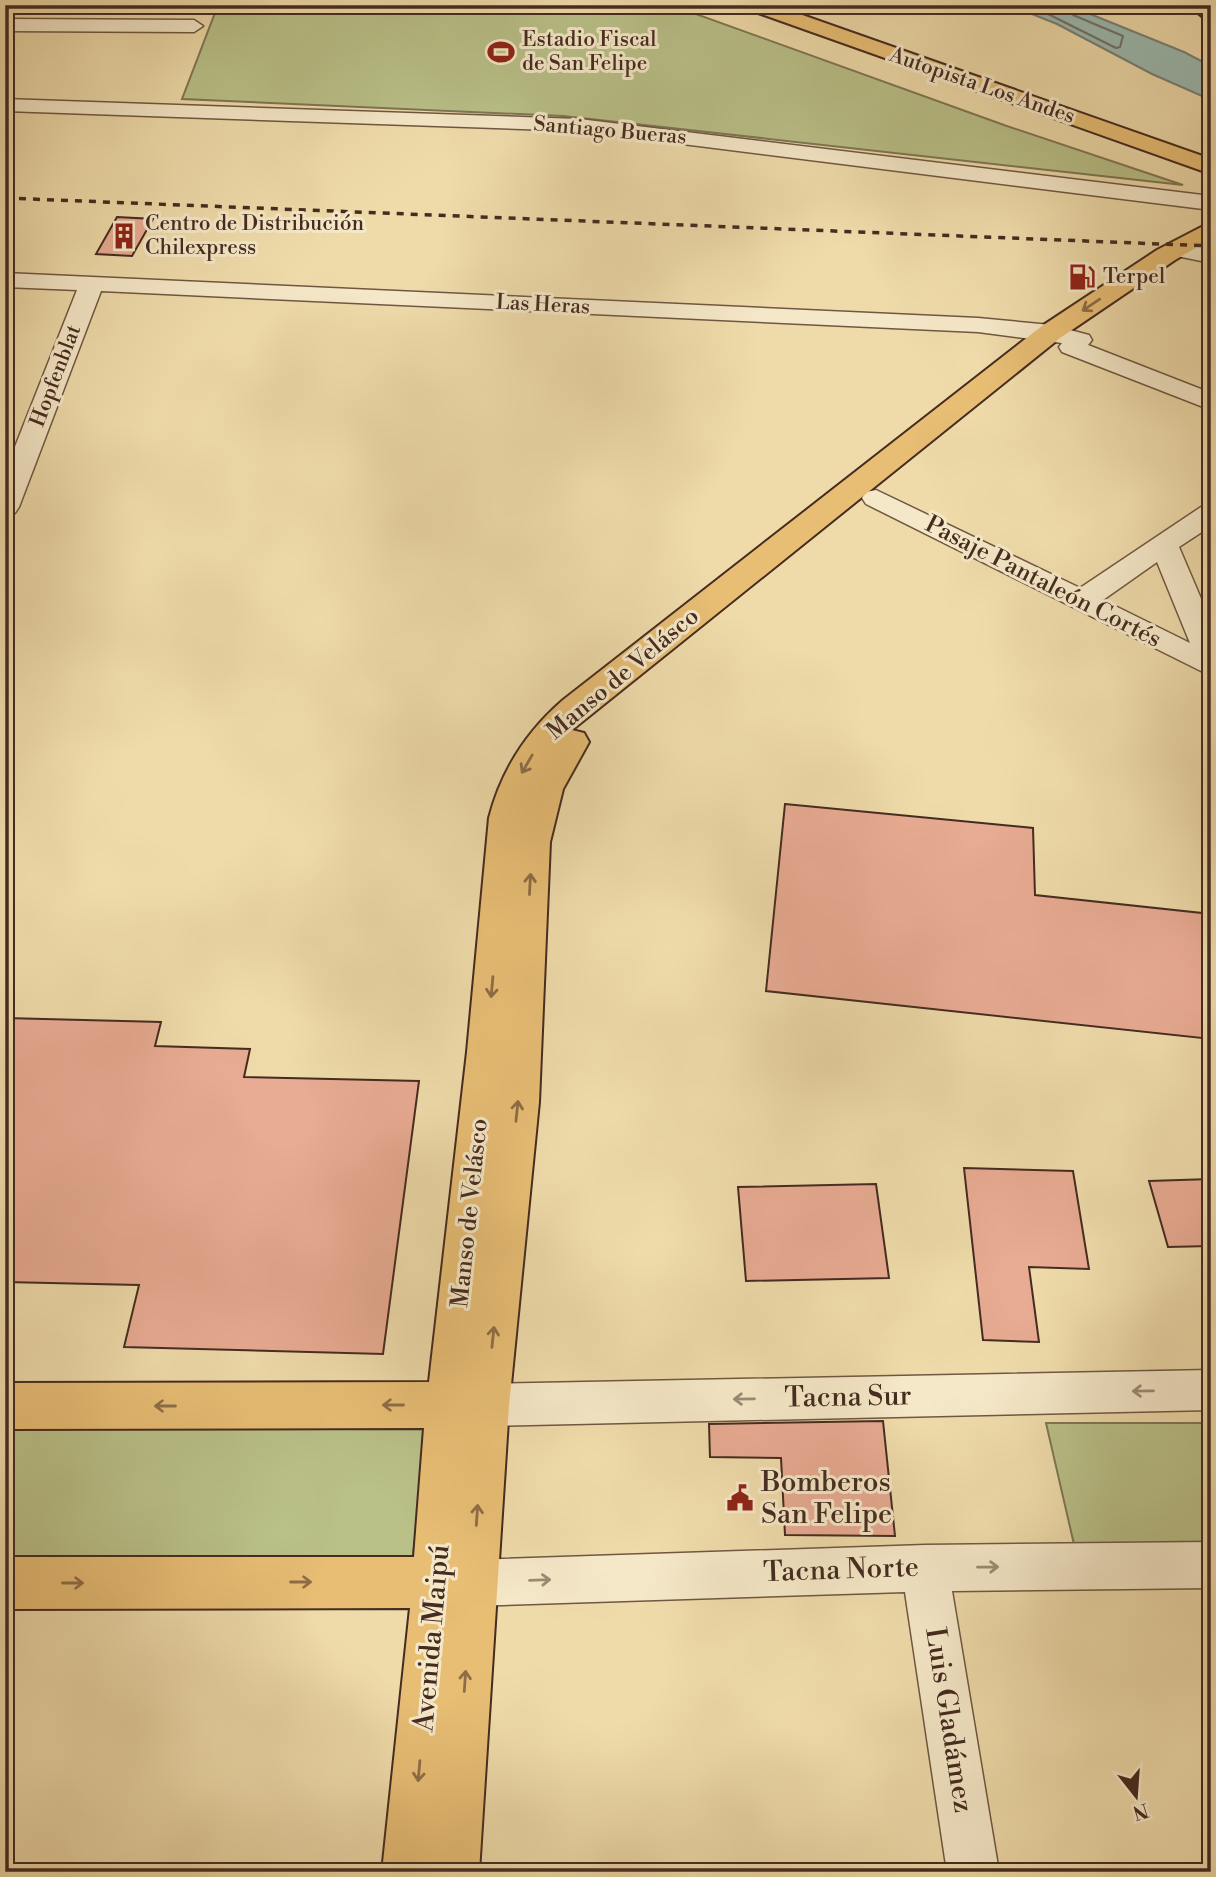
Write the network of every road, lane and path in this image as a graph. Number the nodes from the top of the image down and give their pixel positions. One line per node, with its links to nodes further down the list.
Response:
1 (754, 5): 8 (main road, Autopista Los Andes)
2 (785, 5): 8 (main road, Autopista Los Andes)
3 (1199, 5): 4 (main road)
4 (1211, 13)
5 (194, 26): 6 (street)
6 (7, 27)
7 (5, 105): 11 (street, Santiago Bueras)
8 (1124, 130): 9 (main road, Autopista Los Andes); 10 (main road, Autopista Los Andes)
9 (1211, 155)
10 (1211, 167)
11 (1211, 203)
12 (1202, 247): 15 (main road, Manso de Velásco)
13 (5, 280): 14 (street, Las Heras)
14 (92, 283): 15 (street, Las Heras); 18 (street, Hopfenblat)
15 (1067, 340): 16 (street, Las Heras); 17 (main road, Manso de Velásco); 26 (main road, Manso de Velásco, one-way to 26)
16 (1211, 402)
17 (876, 498): 21 (street, Pasaje Pantaleón Cortés); 26 (main road, Manso de Velásco, one-way to 17)
18 (5, 507)
19 (1211, 513): 20 (street)
20 (1164, 544): 21 (street); 22 (street, Pasaje Pantaleón Cortés)
21 (1081, 601): 24 (street, Pasaje Pantaleón Cortés)
22 (1200, 605): 23 (street, Pasaje Pantaleón Cortés)
23 (1211, 659)
24 (1211, 666)
25 (1211, 1390): 26 (street, Tacna Sur, one-way to 26)
26 (468, 1405): 27 (main road, one-way to 27); 30 (main road, Avenida Maipú)
27 (5, 1406)
28 (1211, 1565): 29 (street, Tacna Norte, one-way to 28)
29 (925, 1568): 30 (street, Tacna Norte, one-way to 29); 34 (street, Luis Gladámez)
30 (455, 1582): 31 (main road, one-way to 30); 32 (main road, Avenida Maipú, one-way to 32); 33 (main road, Avenida Maipú, one-way to 30)
31 (5, 1583)
32 (410, 1872)
33 (452, 1872)
34 (972, 1872)

